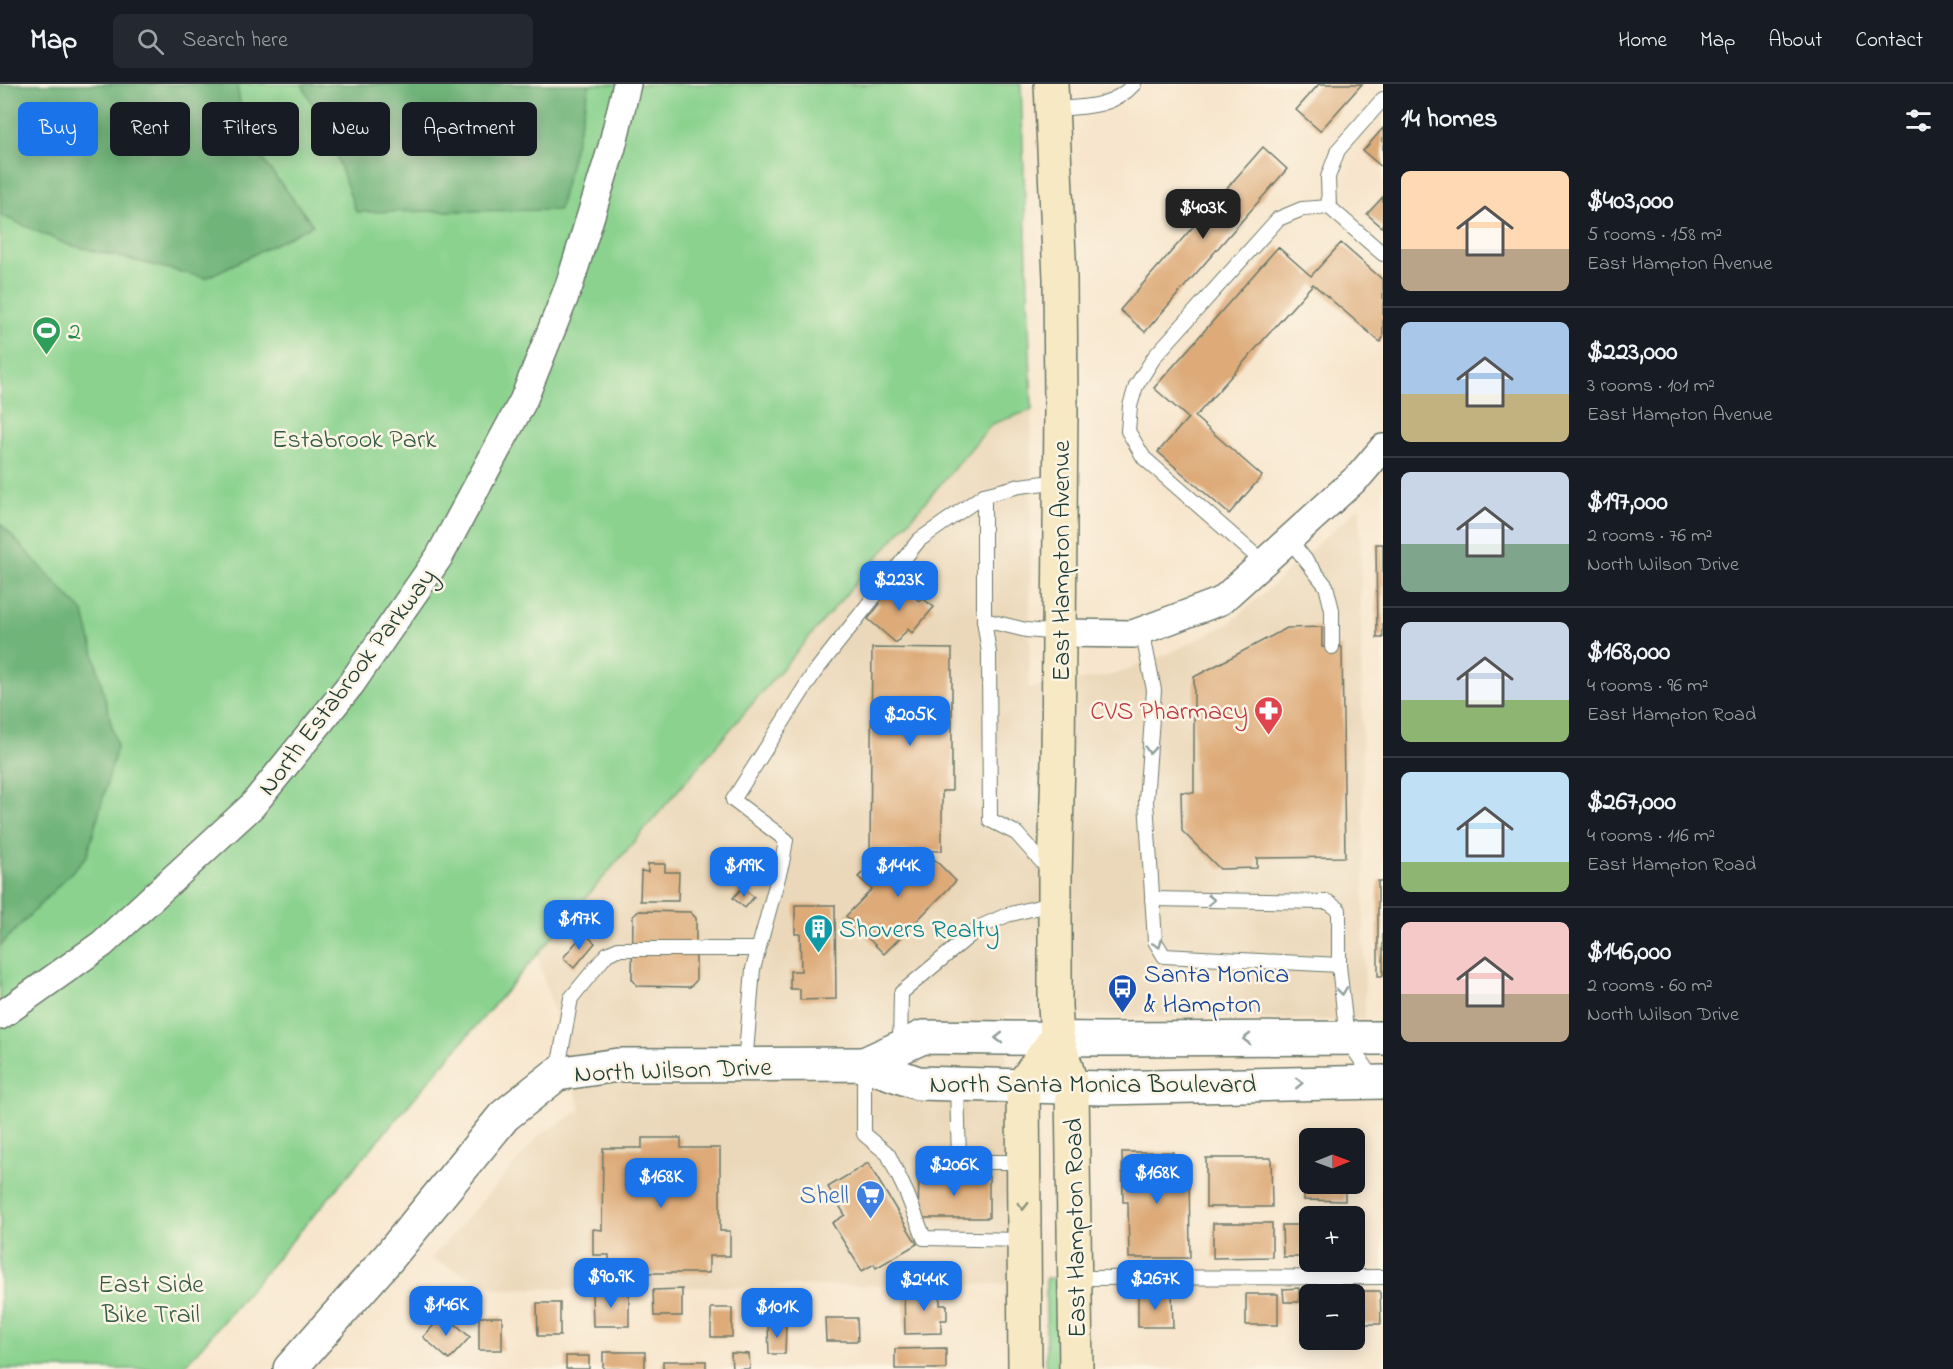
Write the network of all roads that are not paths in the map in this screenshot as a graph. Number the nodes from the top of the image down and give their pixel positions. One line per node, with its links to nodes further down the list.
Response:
1 (627, 84): 21 (street, North Estabrook Parkway)
2 (1134, 84): 3 (lane)
3 (1051, 96): 9 (main road, East Hampton Avenue)
4 (1383, 99): 5 (lane)
5 (1329, 207): 6 (lane); 12 (lane)
6 (1383, 254)
7 (1383, 448): 8 (street)
8 (1371, 475): 11 (street)
9 (1061, 481): 10 (lane); 15 (main road, East Hampton Avenue)
10 (984, 495): 13 (lane); 19 (lane)
11 (1289, 539): 12 (street); 16 (lane)
12 (1263, 562): 14 (street)
13 (984, 620): 15 (lane); 17 (lane)
14 (1142, 630): 15 (street); 18 (lane, one-way to 18)
15 (1060, 633): 17 (main road, East Hampton Avenue)
16 (1332, 647)
17 (1055, 890): 22 (main road, East Hampton Avenue); 25 (lane)
18 (1152, 899): 20 (lane, one-way to 20); 20 (lane, one-way to 20)
19 (758, 949): 27 (lane); 28 (lane)
20 (1339, 965): 24 (lane, one-way to 24)
21 (0, 1016)
22 (1057, 1037): 24 (street, North Santa Monica Boulevard, one-way to 22); 25 (street, North Santa Monica Boulevard, one-way to 25); 31 (main road); 32 (main road, East Hampton Avenue)
23 (1383, 1038): 24 (street, North Santa Monica Boulevard)
24 (1347, 1039): 29 (lane)
25 (900, 1047): 26 (street, North Santa Monica Boulevard)
26 (864, 1064): 27 (street, North Wilson Drive); 30 (street, North Santa Monica Boulevard); 35 (lane)
27 (745, 1065): 28 (street, North Wilson Drive)
28 (557, 1074): 38 (street, North Wilson Drive)
29 (1379, 1082): 32 (street, North Santa Monica Boulevard, one-way to 29)
30 (957, 1084): 31 (street, North Santa Monica Boulevard); 33 (lane)
31 (1023, 1084): 32 (street, North Santa Monica Boulevard); 33 (main road, East Hampton Road)
32 (1072, 1087): 34 (main road, East Hampton Road)
33 (1023, 1162): 35 (main road, East Hampton Road, one-way to 35)
34 (1074, 1238): 35 (main road); 37 (main road, East Hampton Road)
35 (1023, 1240): 39 (main road, East Hampton Road)
36 (1383, 1277): 37 (lane)
37 (1075, 1278): 40 (main road, East Hampton Road)
38 (290, 1369)
39 (1024, 1369)
40 (1076, 1369)

